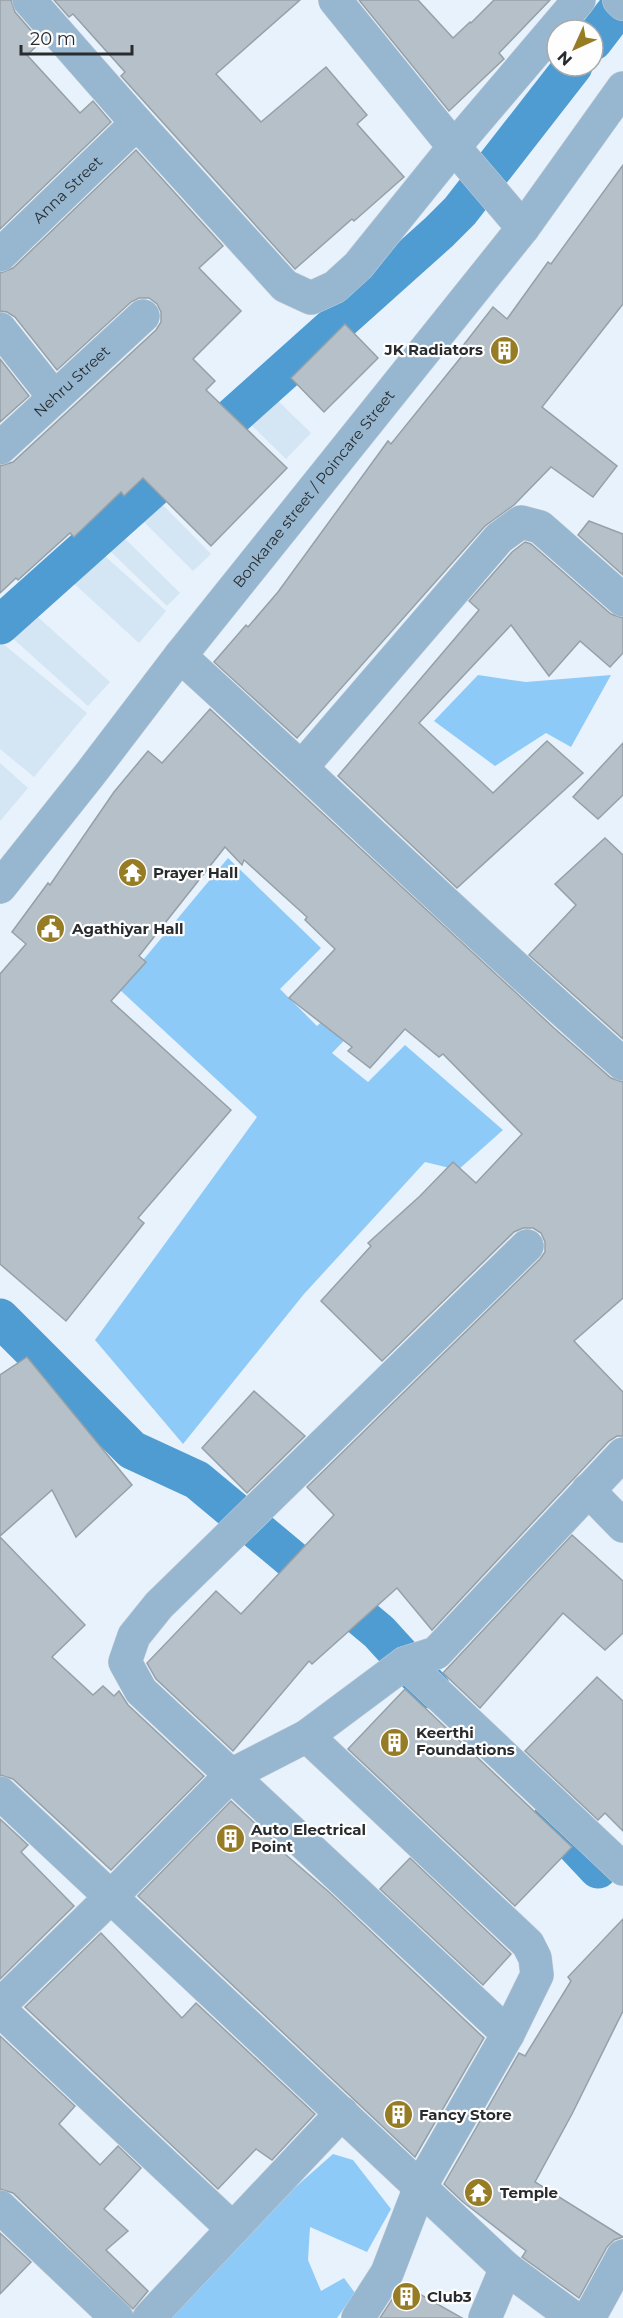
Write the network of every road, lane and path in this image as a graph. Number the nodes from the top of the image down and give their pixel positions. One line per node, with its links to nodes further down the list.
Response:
1 (29, 0): 7 (street)
2 (335, 0): 8 (street)
3 (579, 0): 8 (street)
4 (619, 0): 5 (street)
5 (623, 4)
6 (623, 88): 9 (street, Bonkarae street / Poincare Street)
7 (137, 123): 8 (street); 10 (street, Anna Street)
8 (455, 148): 9 (street)
9 (522, 226): 16 (street, Bonkarae street / Poincare Street)
10 (0, 255)
11 (143, 316): 13 (street, Nehru Street)
12 (0, 329): 13 (street)
13 (54, 397): 14 (street, Nehru Street)
14 (0, 448)
15 (623, 600): 17 (street)
16 (180, 656): 17 (street); 18 (street, Bonkarae street / Poincare Street)
17 (302, 766): 19 (street)
18 (0, 887)
19 (623, 1064)
20 (527, 1246): 26 (street)
21 (623, 1454): 22 (street)
22 (588, 1490): 23 (street); 24 (street)
23 (623, 1526)
24 (405, 1663): 25 (street); 28 (street)
25 (307, 1736): 26 (street); 32 (street)
26 (231, 1775): 29 (street); 32 (street)
27 (0, 1793): 29 (street)
28 (623, 1869)
29 (111, 1897): 30 (street); 33 (street)
30 (0, 2005)
31 (0, 2010): 36 (street)
32 (508, 2034): 34 (street)
33 (342, 2113): 34 (street); 36 (street)
34 (420, 2187): 38 (street); 41 (street)
35 (0, 2207): 39 (street)
36 (233, 2229): 40 (street)
37 (623, 2256): 44 (street)
38 (506, 2268): 42 (street); 43 (street)
39 (117, 2318)
40 (149, 2318)
41 (357, 2318)
42 (485, 2318)
43 (574, 2318)
44 (589, 2318)

